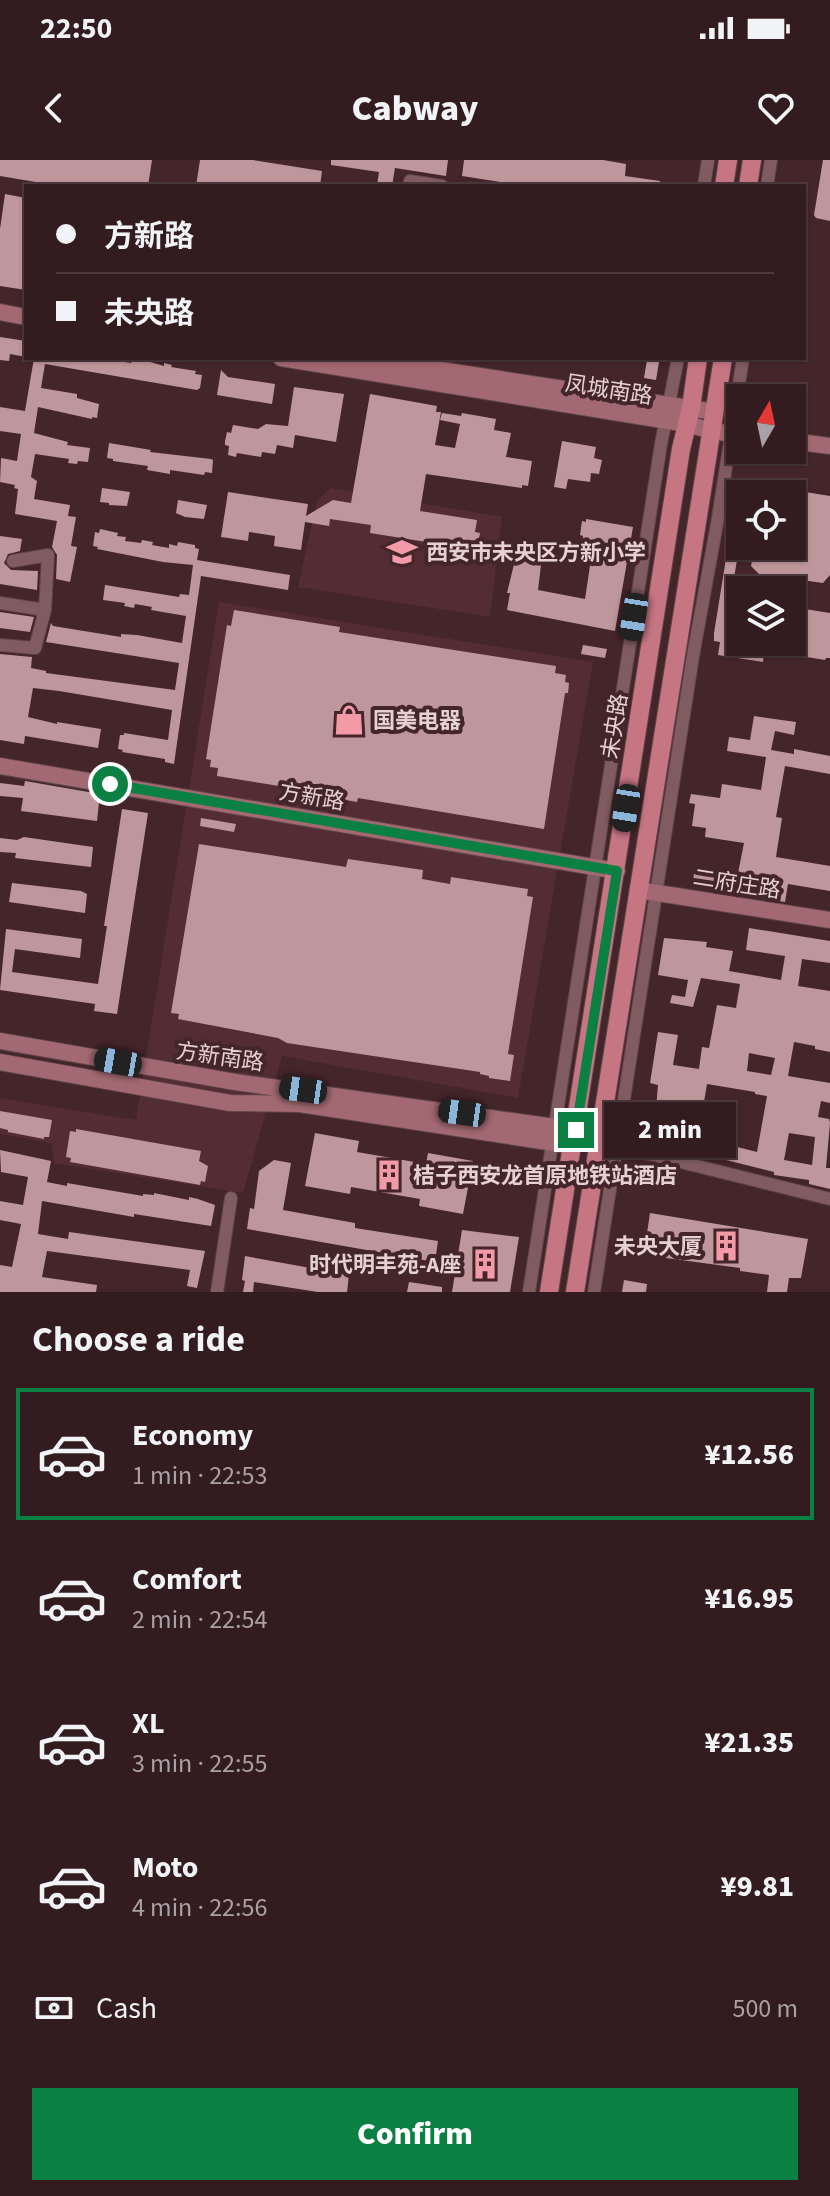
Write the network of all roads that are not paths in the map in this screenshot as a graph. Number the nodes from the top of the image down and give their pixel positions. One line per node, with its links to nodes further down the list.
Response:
1 (708, 160): 7 (street)
2 (728, 160): 8 (main road)
3 (752, 160): 9 (main road)
4 (771, 160): 10 (street)
5 (409, 184): 6 (street)
6 (429, 184)
7 (704, 184)
8 (724, 184)
9 (748, 184)
10 (767, 184)
11 (0, 302): 12 (street)
12 (24, 306)
13 (0, 312): 14 (street)
14 (24, 317)
15 (295, 360): 23 (street, 凤城南路)
16 (387, 360): 23 (street, 凤城南路)
17 (678, 360): 23 (street)
18 (698, 360): 24 (main road, 未央路)
19 (723, 360): 22 (main road)
20 (743, 360): 21 (street)
21 (741, 384)
22 (715, 412): 24 (street, 凤城南路); 25 (main road)
23 (668, 413): 24 (street, 凤城南路); 35 (street)
24 (689, 416): 25 (street, 凤城南路); 36 (main road, 未央路)
25 (712, 431): 26 (street, 凤城南路); 37 (main road)
26 (726, 433)
27 (806, 443): 28 (street)
28 (830, 446)
29 (730, 464): 37 (street)
30 (13, 561): 32 (street)
31 (0, 603): 32 (street)
32 (45, 610): 33 (street)
33 (0, 645)
34 (0, 766): 35 (street, 方新路)
35 (596, 867): 36 (street, 方新路); 41 (street)
36 (617, 871): 42 (main road, 未央路)
37 (647, 891): 38 (street, 二府庄路); 43 (main road)
38 (830, 920)
39 (0, 1041): 41 (street, 方新南路)
40 (0, 1062): 41 (street, 方新南路)
41 (555, 1135): 42 (street, 方新南路); 47 (street)
42 (575, 1138): 48 (main road, 未央路)
43 (608, 1144): 45 (street); 49 (main road); 50 (street)
44 (231, 1198): 46 (street)
45 (830, 1199)
46 (217, 1292)
47 (529, 1292)
48 (549, 1292)
49 (575, 1292)
50 (594, 1292)

